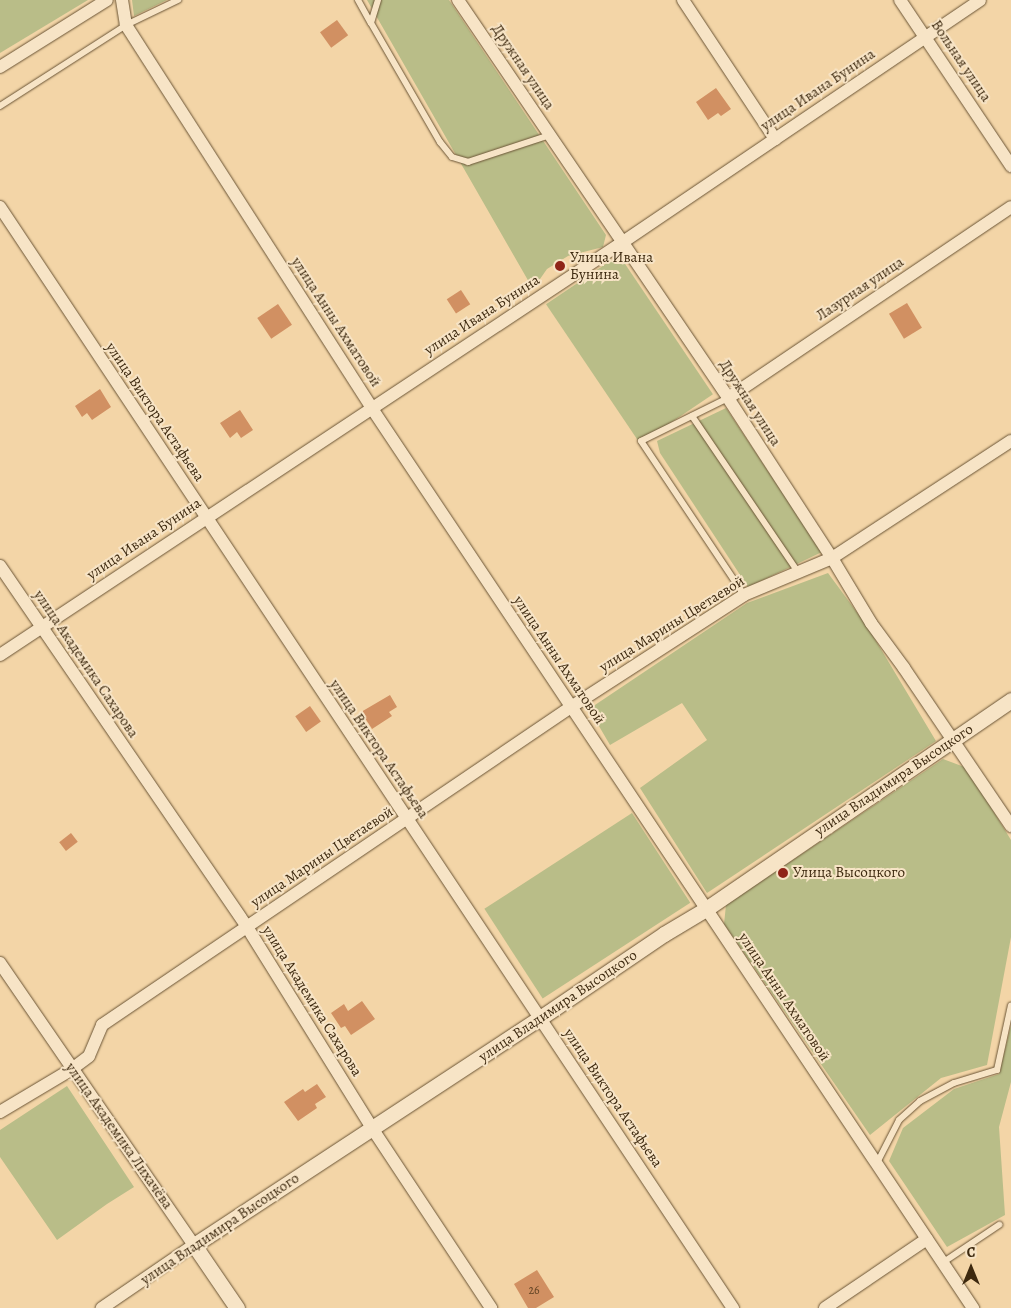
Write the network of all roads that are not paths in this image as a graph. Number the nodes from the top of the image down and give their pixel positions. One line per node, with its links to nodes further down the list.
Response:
1 (107, 0): 13 (street)
2 (122, 0): 11 (street)
3 (178, 0): 11 (lane)
4 (358, 0): 10 (lane)
5 (378, 0): 10 (lane)
6 (458, 0): 15 (street, Дружная улица)
7 (683, 0): 16 (street)
8 (900, 0): 12 (street, Вольная улица)
9 (980, 0): 12 (street, улица Ивана Бунина)
10 (371, 23): 15 (lane)
11 (126, 25): 14 (lane); 22 (street, улица Анны Ахматовой)
12 (925, 37): 16 (street, улица Ивана Бунина); 17 (street, Вольная улица)
13 (2, 61)
14 (0, 106)
15 (550, 136): 20 (street, Дружная улица)
16 (775, 138): 20 (street, улица Ивана Бунина)
17 (1011, 166)
18 (0, 207): 25 (street, улица Виктора Астафьева)
19 (1011, 207): 21 (street, Лазурная улица)
20 (623, 242): 21 (street, Дружная улица); 22 (street, улица Ивана Бунина)
21 (728, 398): 23 (lane); 26 (street, Дружная улица)
22 (371, 407): 25 (street, улица Ивана Бунина); 33 (street, улица Анны Ахматовой)
23 (692, 416): 28 (lane); 29 (lane)
24 (1011, 441): 26 (street, улица Марины Цветаевой)
25 (206, 518): 30 (street, улица Ивана Бунина); 35 (street, улица Виктора Астафьева)
26 (832, 558): 28 (street, улица Марины Цветаевой); 34 (street, Дружная улица)
27 (0, 566): 30 (street, улица Академика Сахарова)
28 (798, 572): 29 (street, улица Марины Цветаевой)
29 (744, 595): 33 (street, улица Марины Цветаевой)
30 (41, 628): 31 (street, улица Ивана Бунина); 38 (street, улица Академика Сахарова)
31 (0, 654)
32 (1011, 700): 34 (street, улица Владимира Высоцкого)
33 (571, 707): 35 (street, улица Марины Цветаевой); 37 (street, улица Анны Ахматовой)
34 (953, 742): 36 (street, Дружная улица); 37 (street, улица Владимира Высоцкого)
35 (407, 820): 38 (street, улица Марины Цветаевой); 41 (street, улица Виктора Астафьева)
36 (1011, 826)
37 (706, 909): 41 (street, улица Владимира Высоцкого); 45 (street, улица Анны Ахматовой)
38 (247, 927): 42 (street, улица Марины Цветаевой); 44 (street, улица Академика Сахарова)
39 (0, 963): 42 (street, улица Академика Лихачёва)
40 (1011, 1005): 45 (lane)
41 (540, 1018): 44 (street, улица Владимира Высоцкого); 53 (street, улица Виктора Астафьева)
42 (72, 1069): 43 (street, улица Марины Цветаевой); 48 (street, улица Академика Лихачёва)
43 (0, 1112)
44 (372, 1128): 48 (street, улица Владимира Высоцкого); 52 (street, улица Академика Сахарова)
45 (876, 1164): 47 (street, улица Анны Ахматовой)
46 (999, 1225): 49 (lane)
47 (927, 1240): 49 (street, улица Анны Ахматовой); 54 (street)
48 (194, 1245): 50 (street, улица Владимира Высоцкого); 51 (street, улица Академика Лихачёва)
49 (942, 1263): 55 (street, улица Анны Ахматовой)
50 (102, 1308)
51 (237, 1308)
52 (491, 1308)
53 (733, 1308)
54 (825, 1308)
55 (972, 1308)

